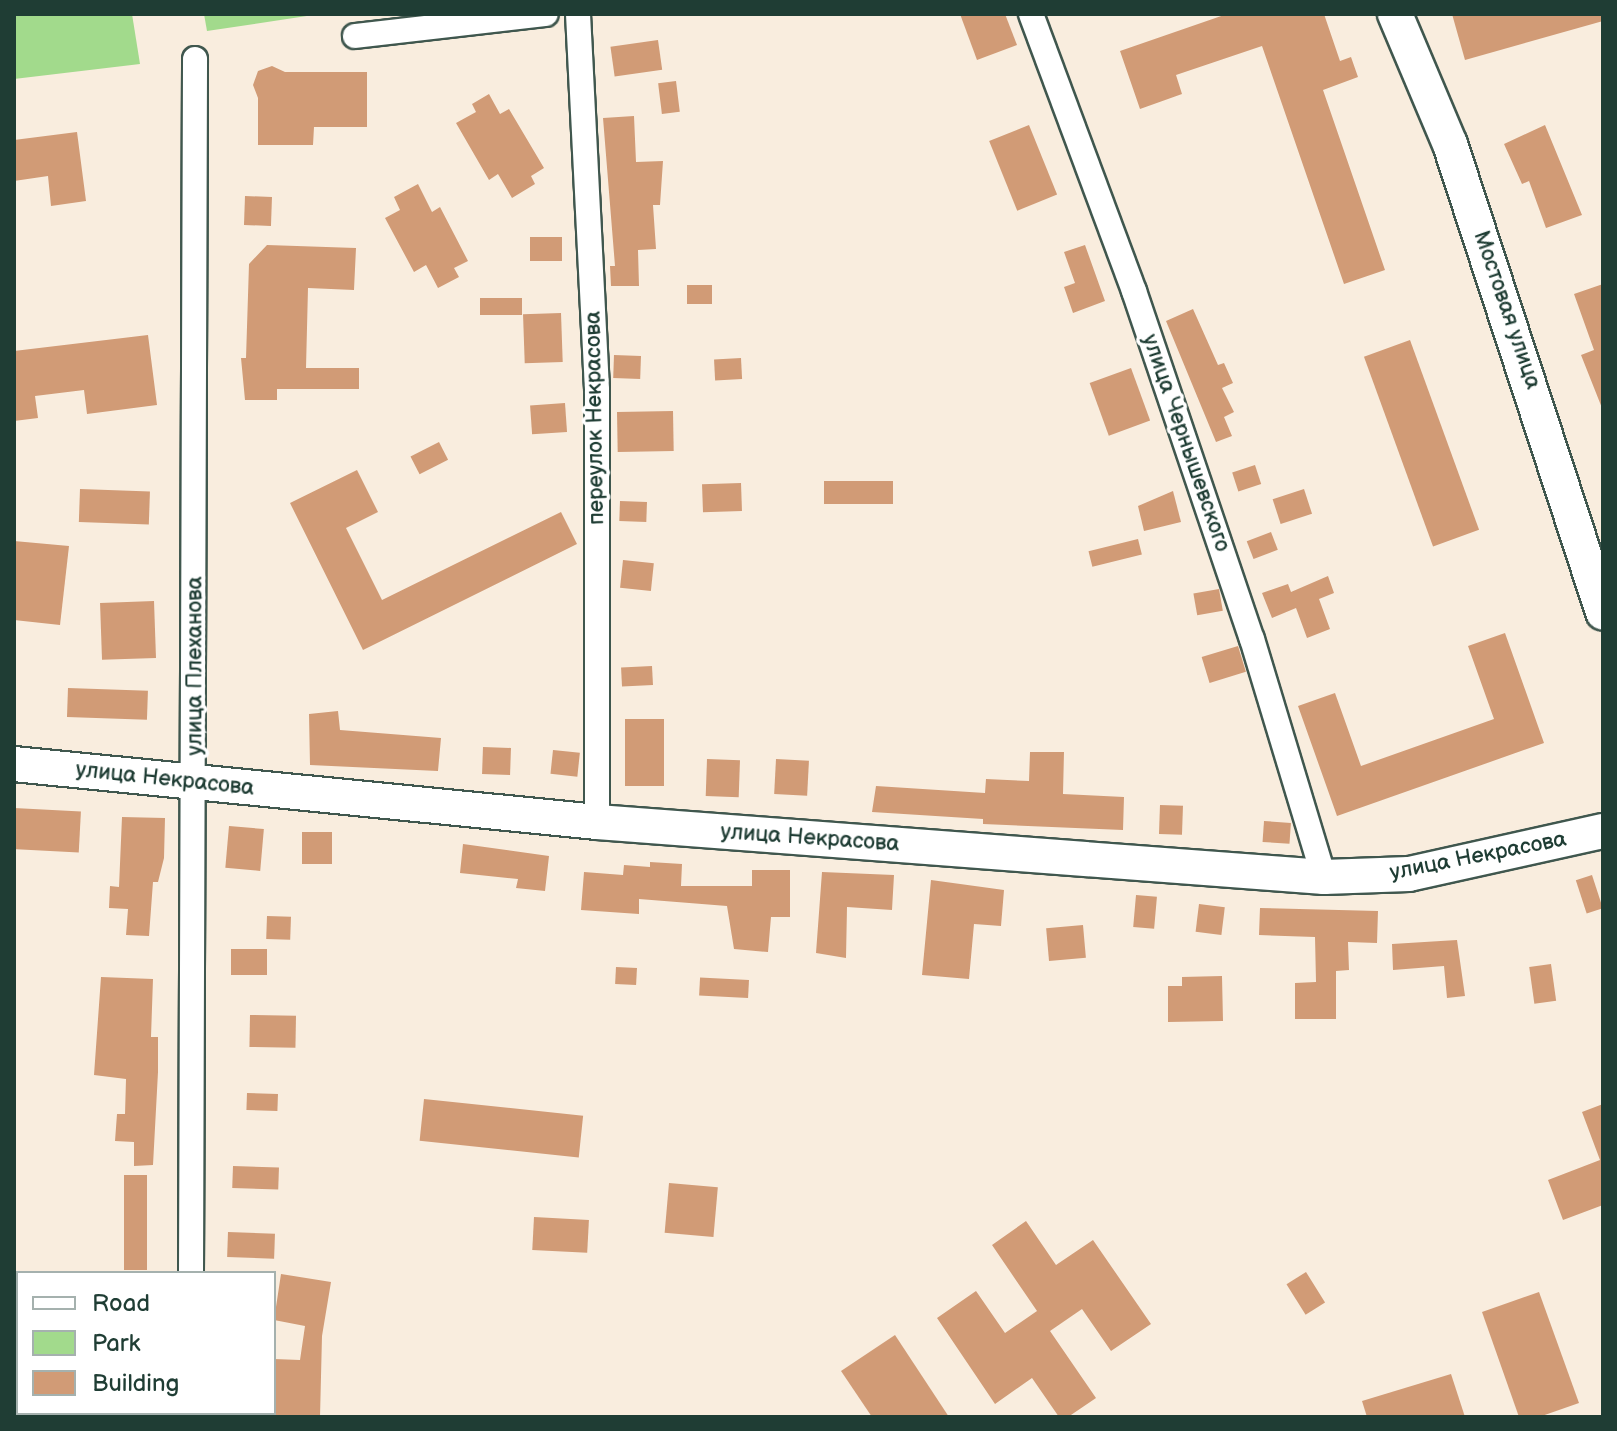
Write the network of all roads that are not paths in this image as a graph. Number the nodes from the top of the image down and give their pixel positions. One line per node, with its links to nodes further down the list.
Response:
1 (546, 14): 5 (street)
2 (578, 14): 10 (street, переулок Некрасова)
3 (1031, 14): 12 (street, улица Чернышевского)
4 (1395, 14): 7 (street, Мостовая улица)
5 (355, 36)
6 (195, 59): 9 (street, улица Плеханова)
7 (1603, 613)
8 (14, 764): 9 (street, улица Некрасова)
9 (194, 782): 10 (street, улица Некрасова); 13 (street, улица Плеханова)
10 (597, 822): 12 (street, улица Некрасова)
11 (1603, 831): 12 (street, улица Некрасова)
12 (1324, 877)
13 (191, 1271)

